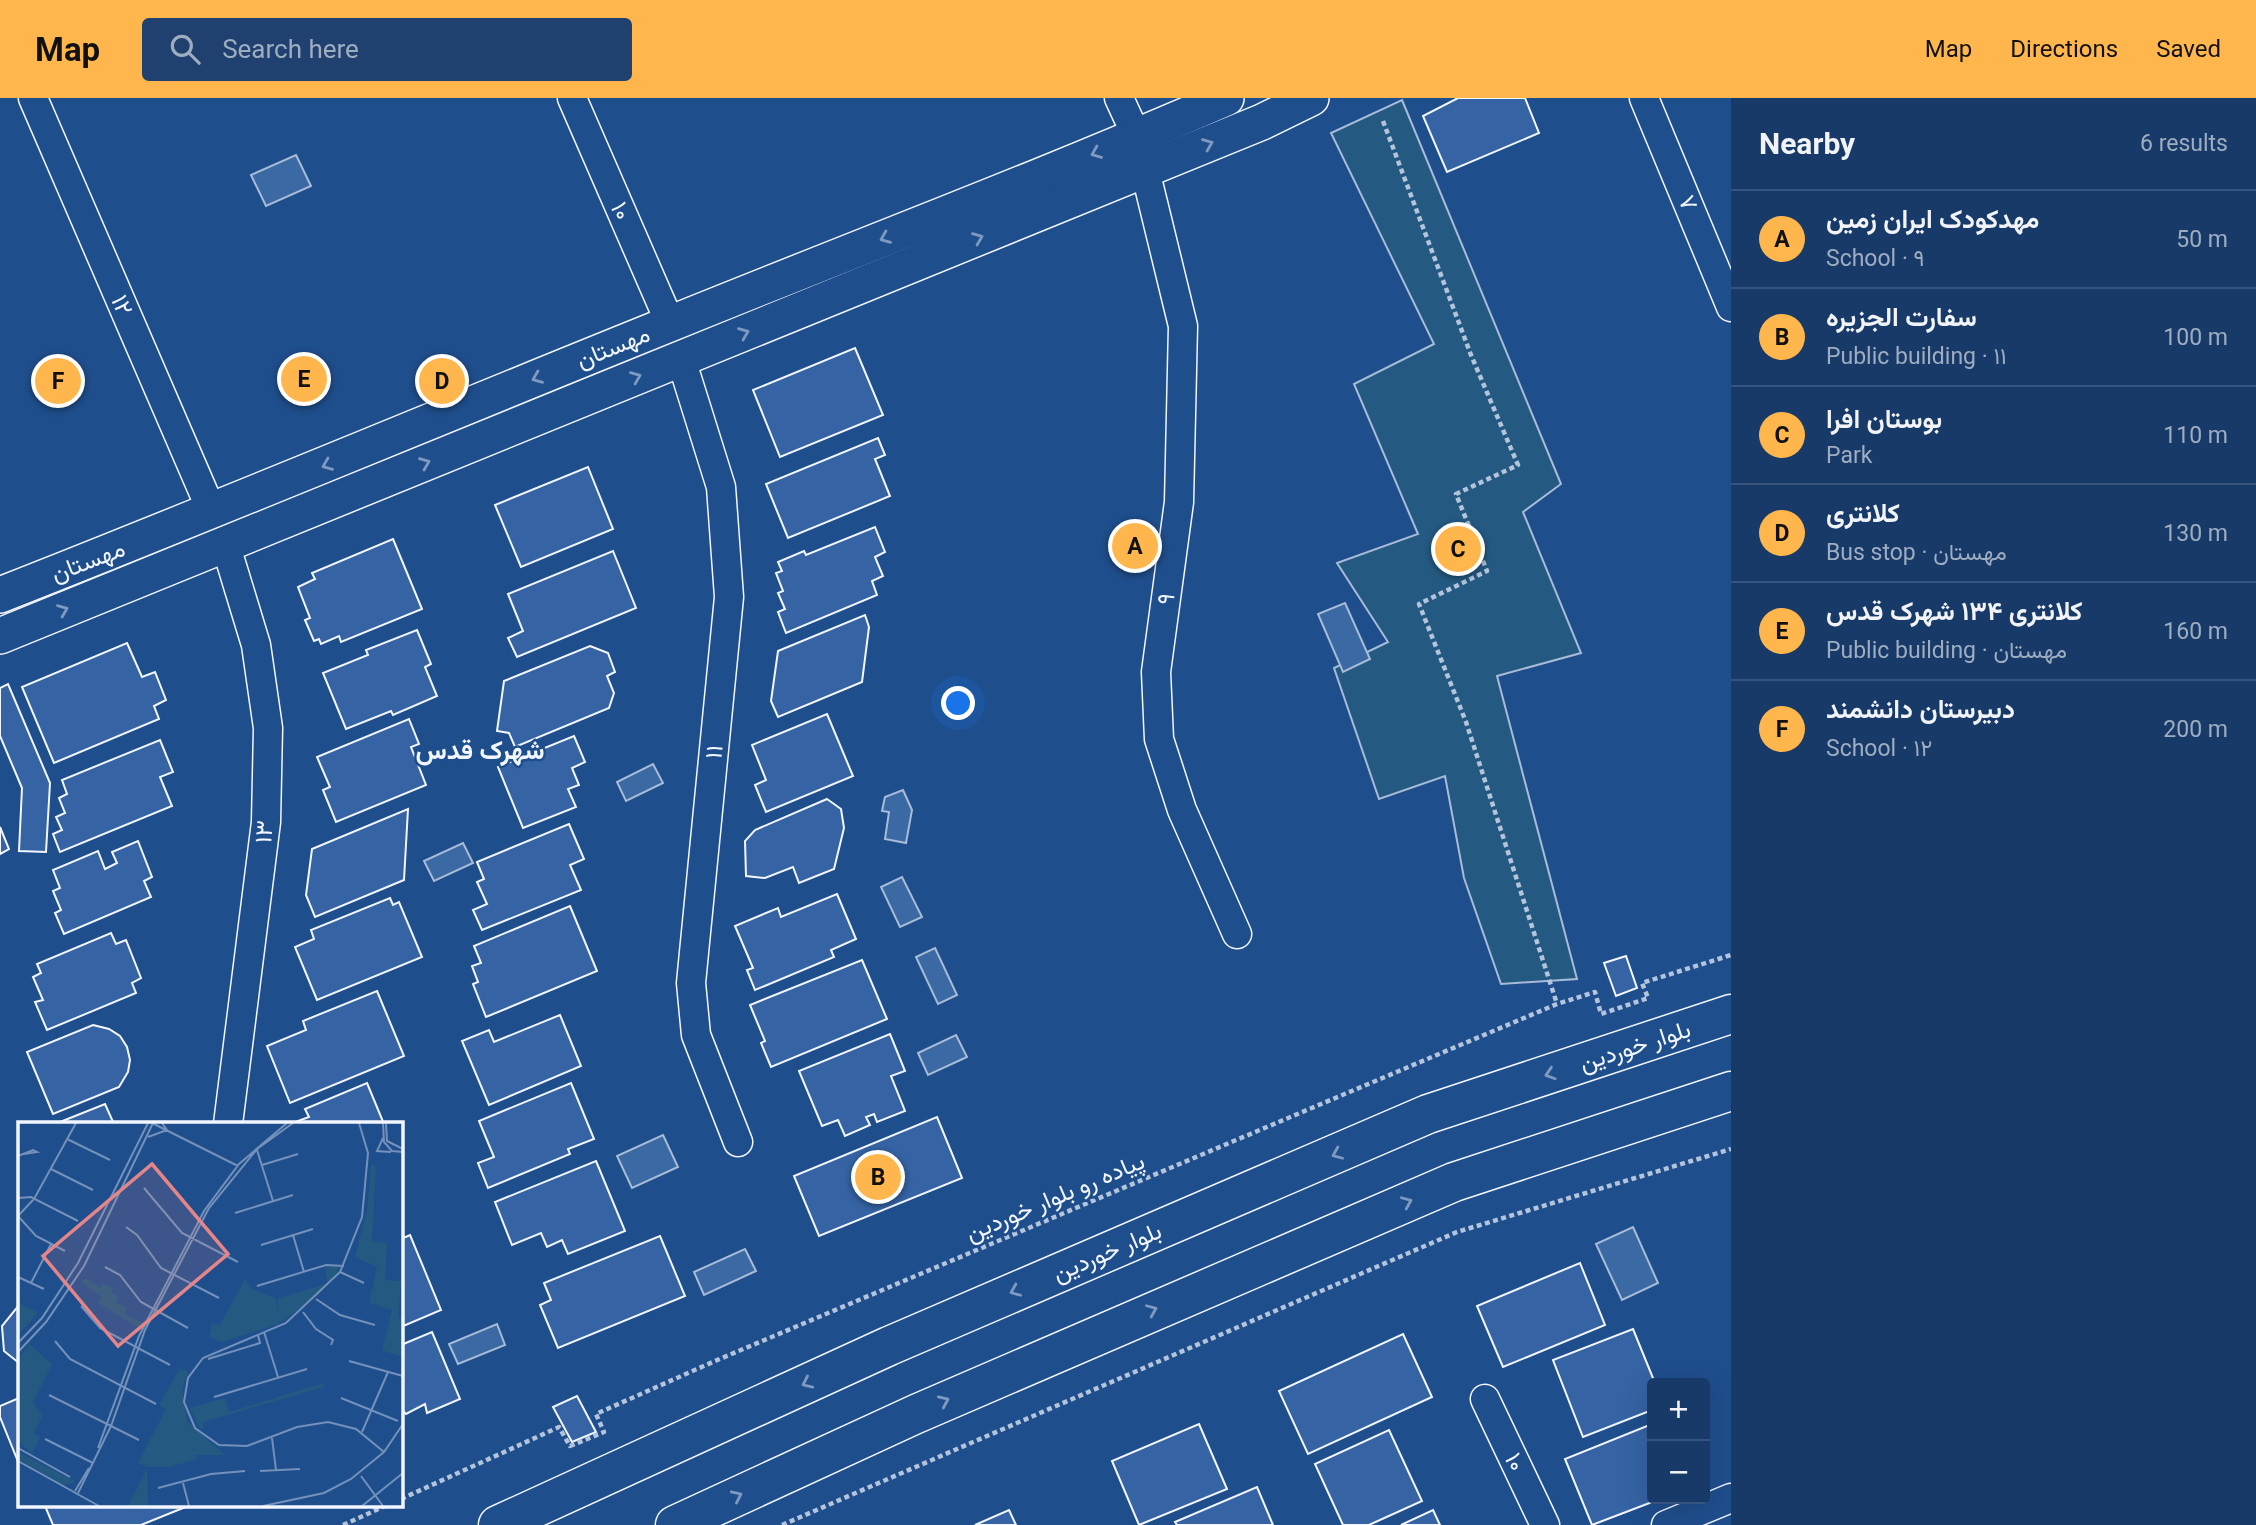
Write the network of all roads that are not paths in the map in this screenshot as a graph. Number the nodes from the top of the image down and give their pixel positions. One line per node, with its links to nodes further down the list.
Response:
1 (33, 98): 11 (street, ۱۲)
2 (572, 98): 9 (street, ۱۰)
3 (1119, 98): 7 (street, ۹)
4 (1226, 98): 7 (street, مهستان)
5 (1311, 98): 7 (street, one-way to 5)
6 (1644, 98): 8 (street, ۷)
7 (1141, 153): 9 (street, مهستان, one-way to 9); 10 (street, one-way to 7); 14 (street, ۹)
8 (1731, 307)
9 (670, 323): 10 (street); 11 (street, مهستان, one-way to 11)
10 (681, 359): 11 (street, one-way to 10); 18 (street, ۱۱)
11 (218, 528): 12 (street, مهستان); 13 (street, one-way to 11); 17 (street, ۱۳)
12 (0, 595)
13 (0, 636)
14 (1237, 934)
15 (1731, 1014): 21 (main road, بلوار خوردین, one-way to 21)
16 (1731, 1091): 22 (main road, one-way to 16)
17 (228, 1122)
18 (738, 1142)
19 (1485, 1399): 23 (street, ۱۰)
20 (1731, 1498): 24 (street)
21 (498, 1525)
22 (675, 1525)
23 (1545, 1525)
24 (1666, 1525)

